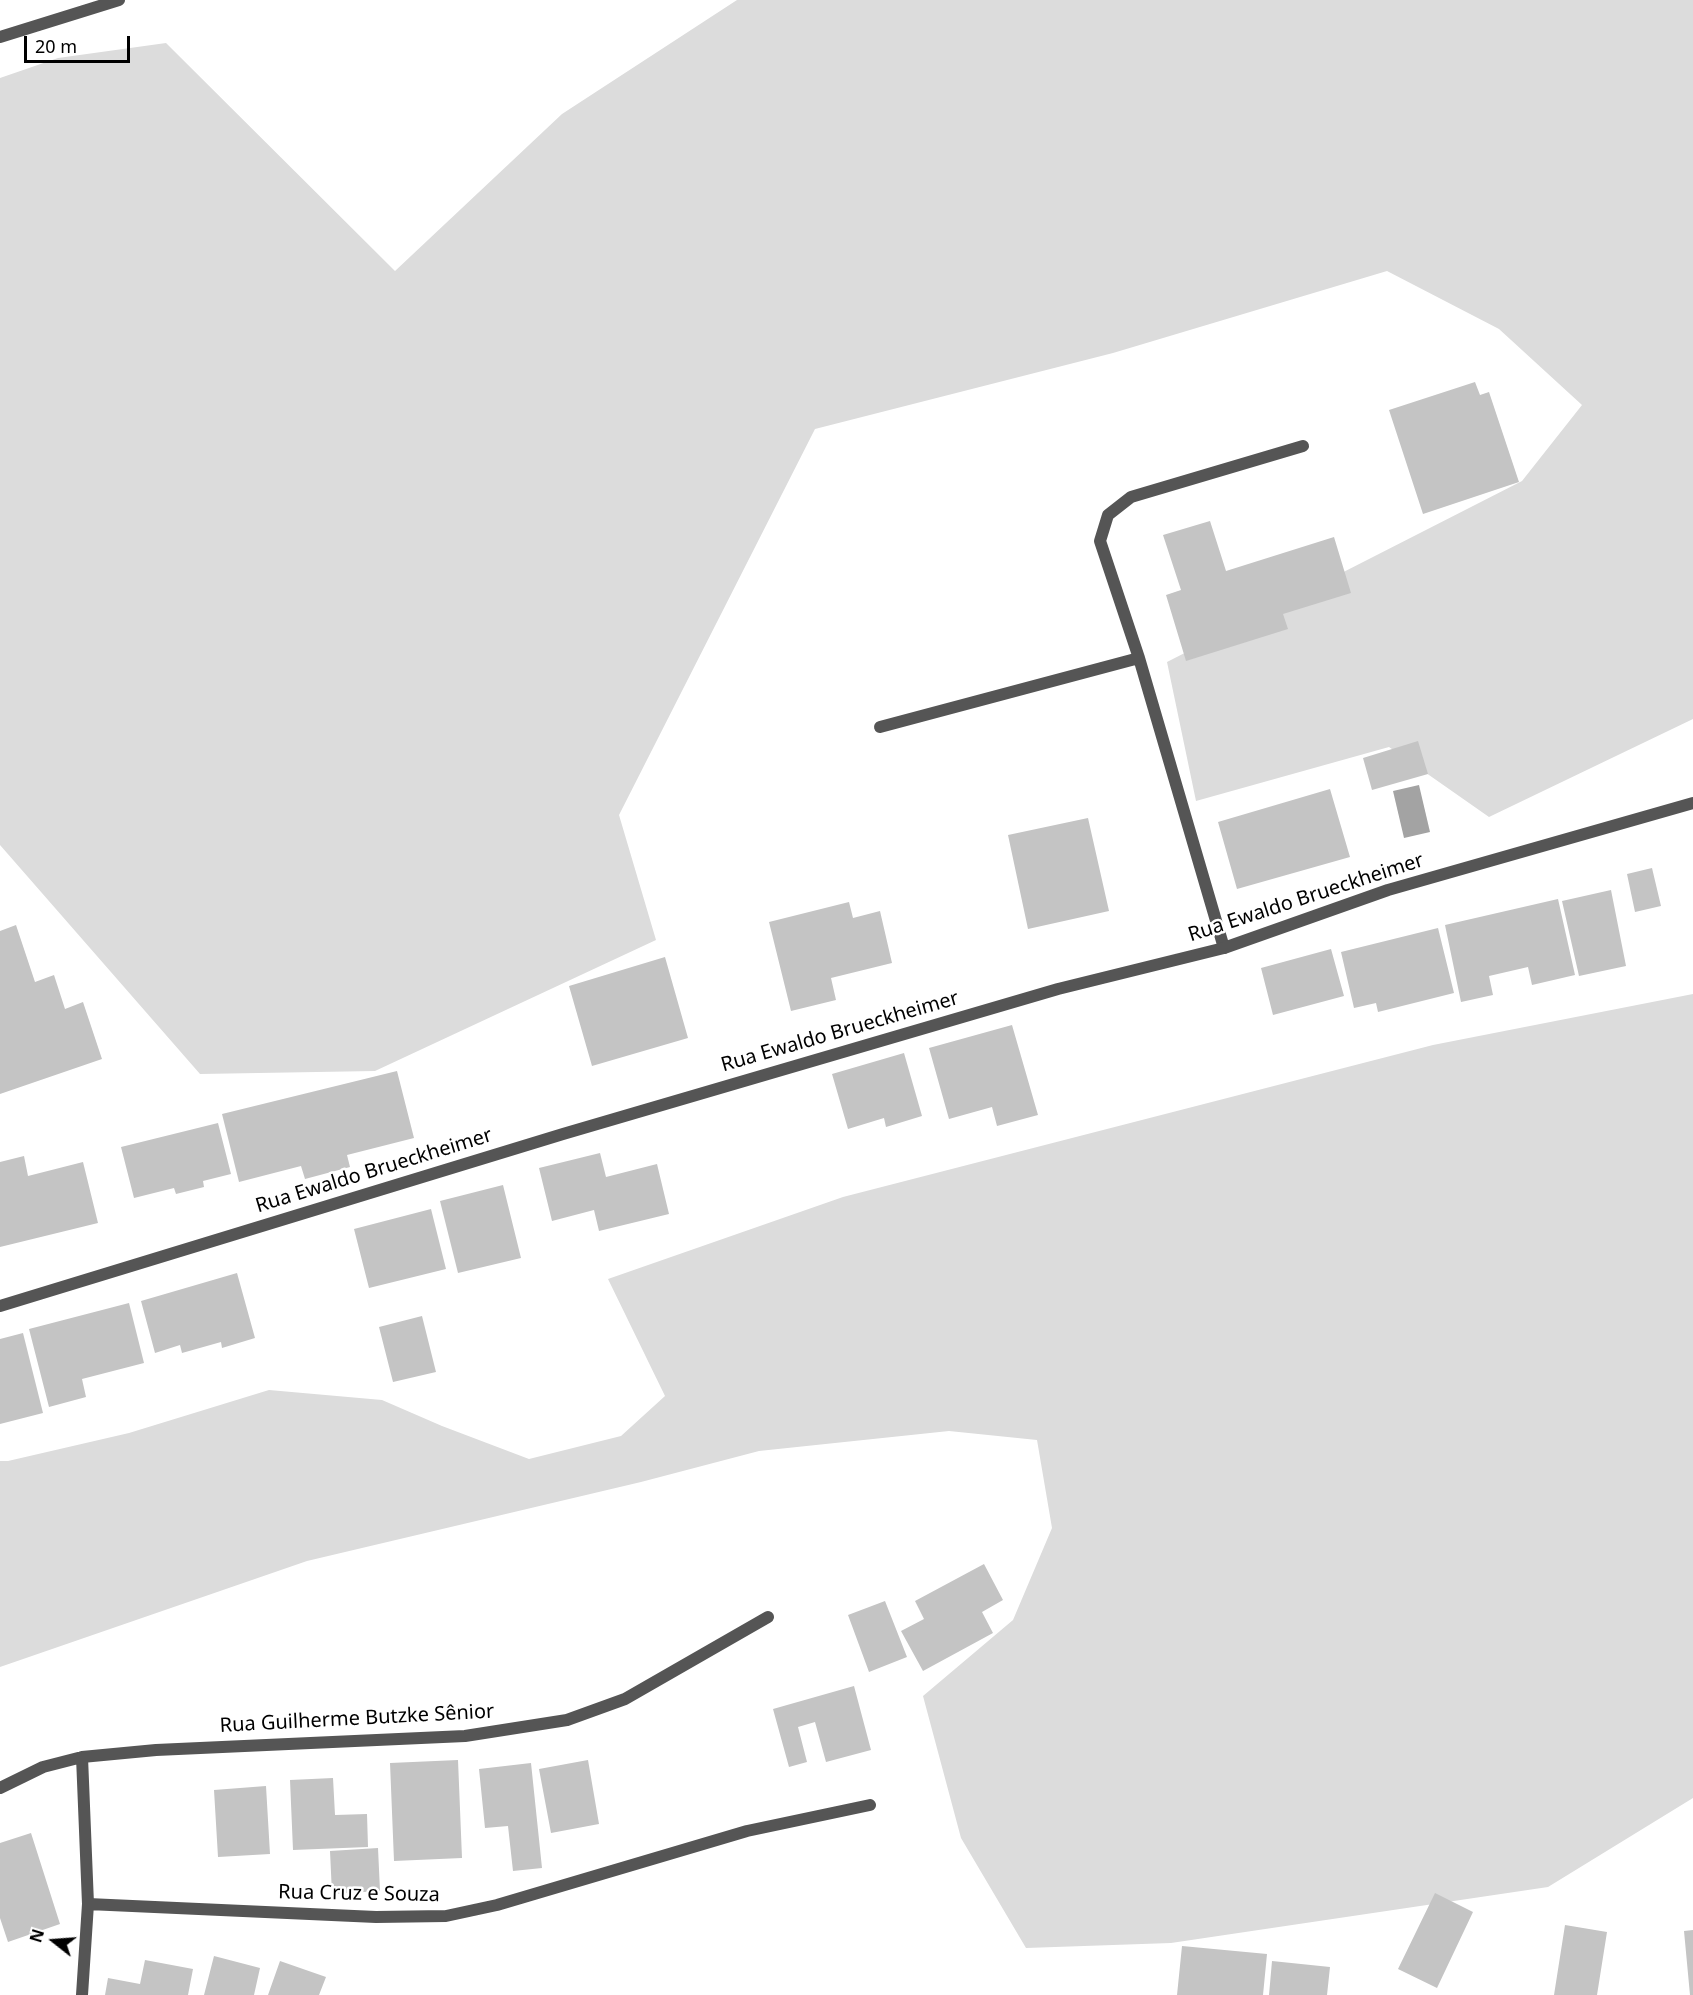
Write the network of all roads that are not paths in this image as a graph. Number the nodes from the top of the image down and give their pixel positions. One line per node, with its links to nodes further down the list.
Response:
1 (119, 0): 2 (street)
2 (0, 37)
3 (1303, 446): 4 (street)
4 (1139, 658): 5 (street); 7 (street)
5 (880, 727)
6 (1693, 803): 7 (street, Rua Ewaldo Brueckheimer)
7 (1224, 948): 8 (street, Rua Ewaldo Brueckheimer)
8 (0, 1306)
9 (768, 1617): 10 (street, Rua Guilherme Butzke Sênior)
10 (82, 1757): 11 (street, Rua Guilherme Butzke Sênior); 13 (street)
11 (0, 1788)
12 (870, 1805): 13 (street, Rua Cruz e Souza)
13 (88, 1904): 14 (street)
14 (82, 1995)

